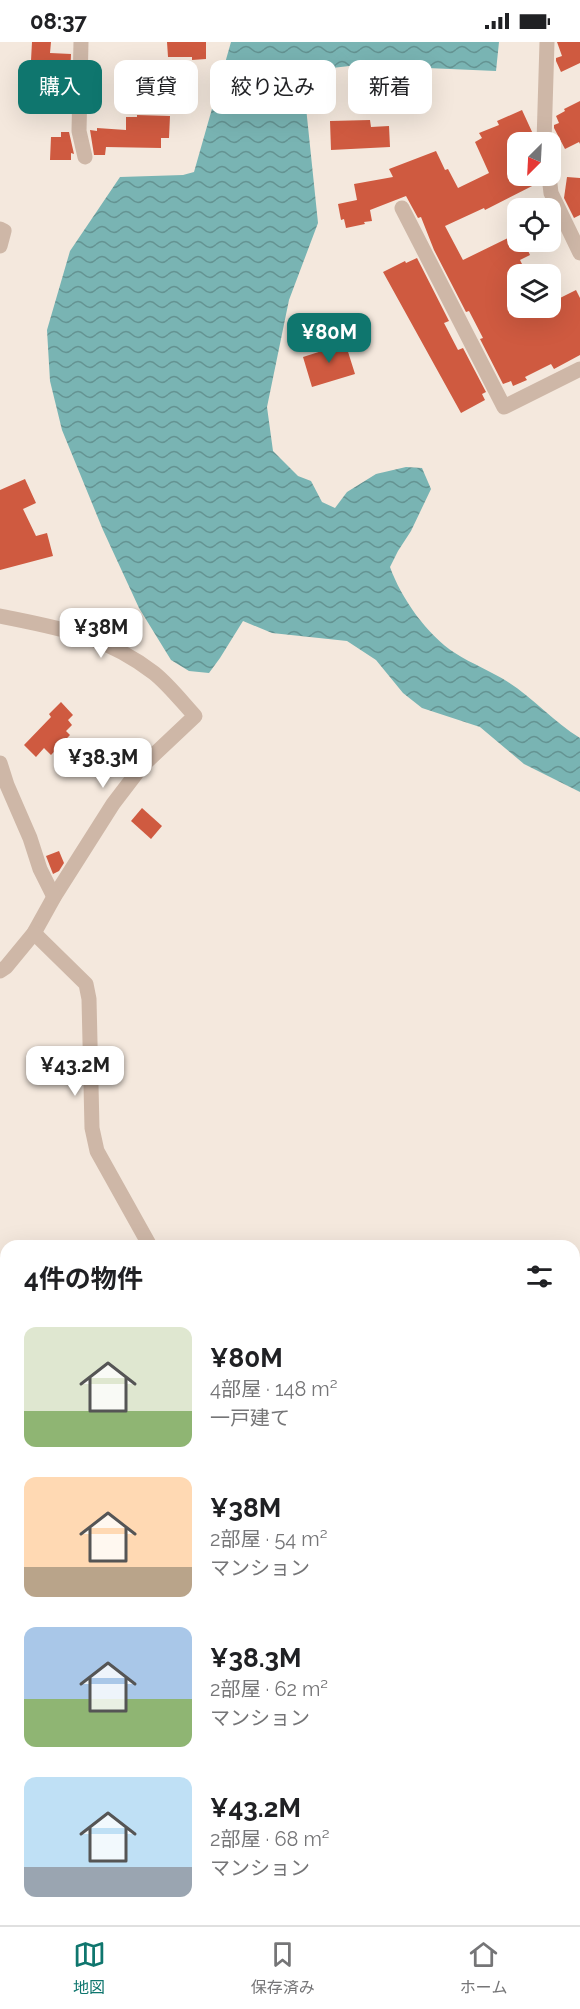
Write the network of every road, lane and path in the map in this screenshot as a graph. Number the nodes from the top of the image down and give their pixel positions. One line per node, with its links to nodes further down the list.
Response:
1 (81, 42): 4 (street)
2 (547, 42): 3 (street)
3 (544, 132)
4 (85, 157)
5 (550, 186): 9 (street)
6 (402, 208): 10 (street)
7 (0, 229): 8 (street)
8 (0, 246)
9 (580, 253)
10 (580, 369)
11 (0, 616): 13 (street)
12 (0, 763): 13 (street)
13 (54, 897): 14 (street)
14 (34, 933): 15 (street); 16 (street)
15 (0, 971)
16 (147, 1240)
17 (0, 1586): 18 (street)
18 (0, 1594)

